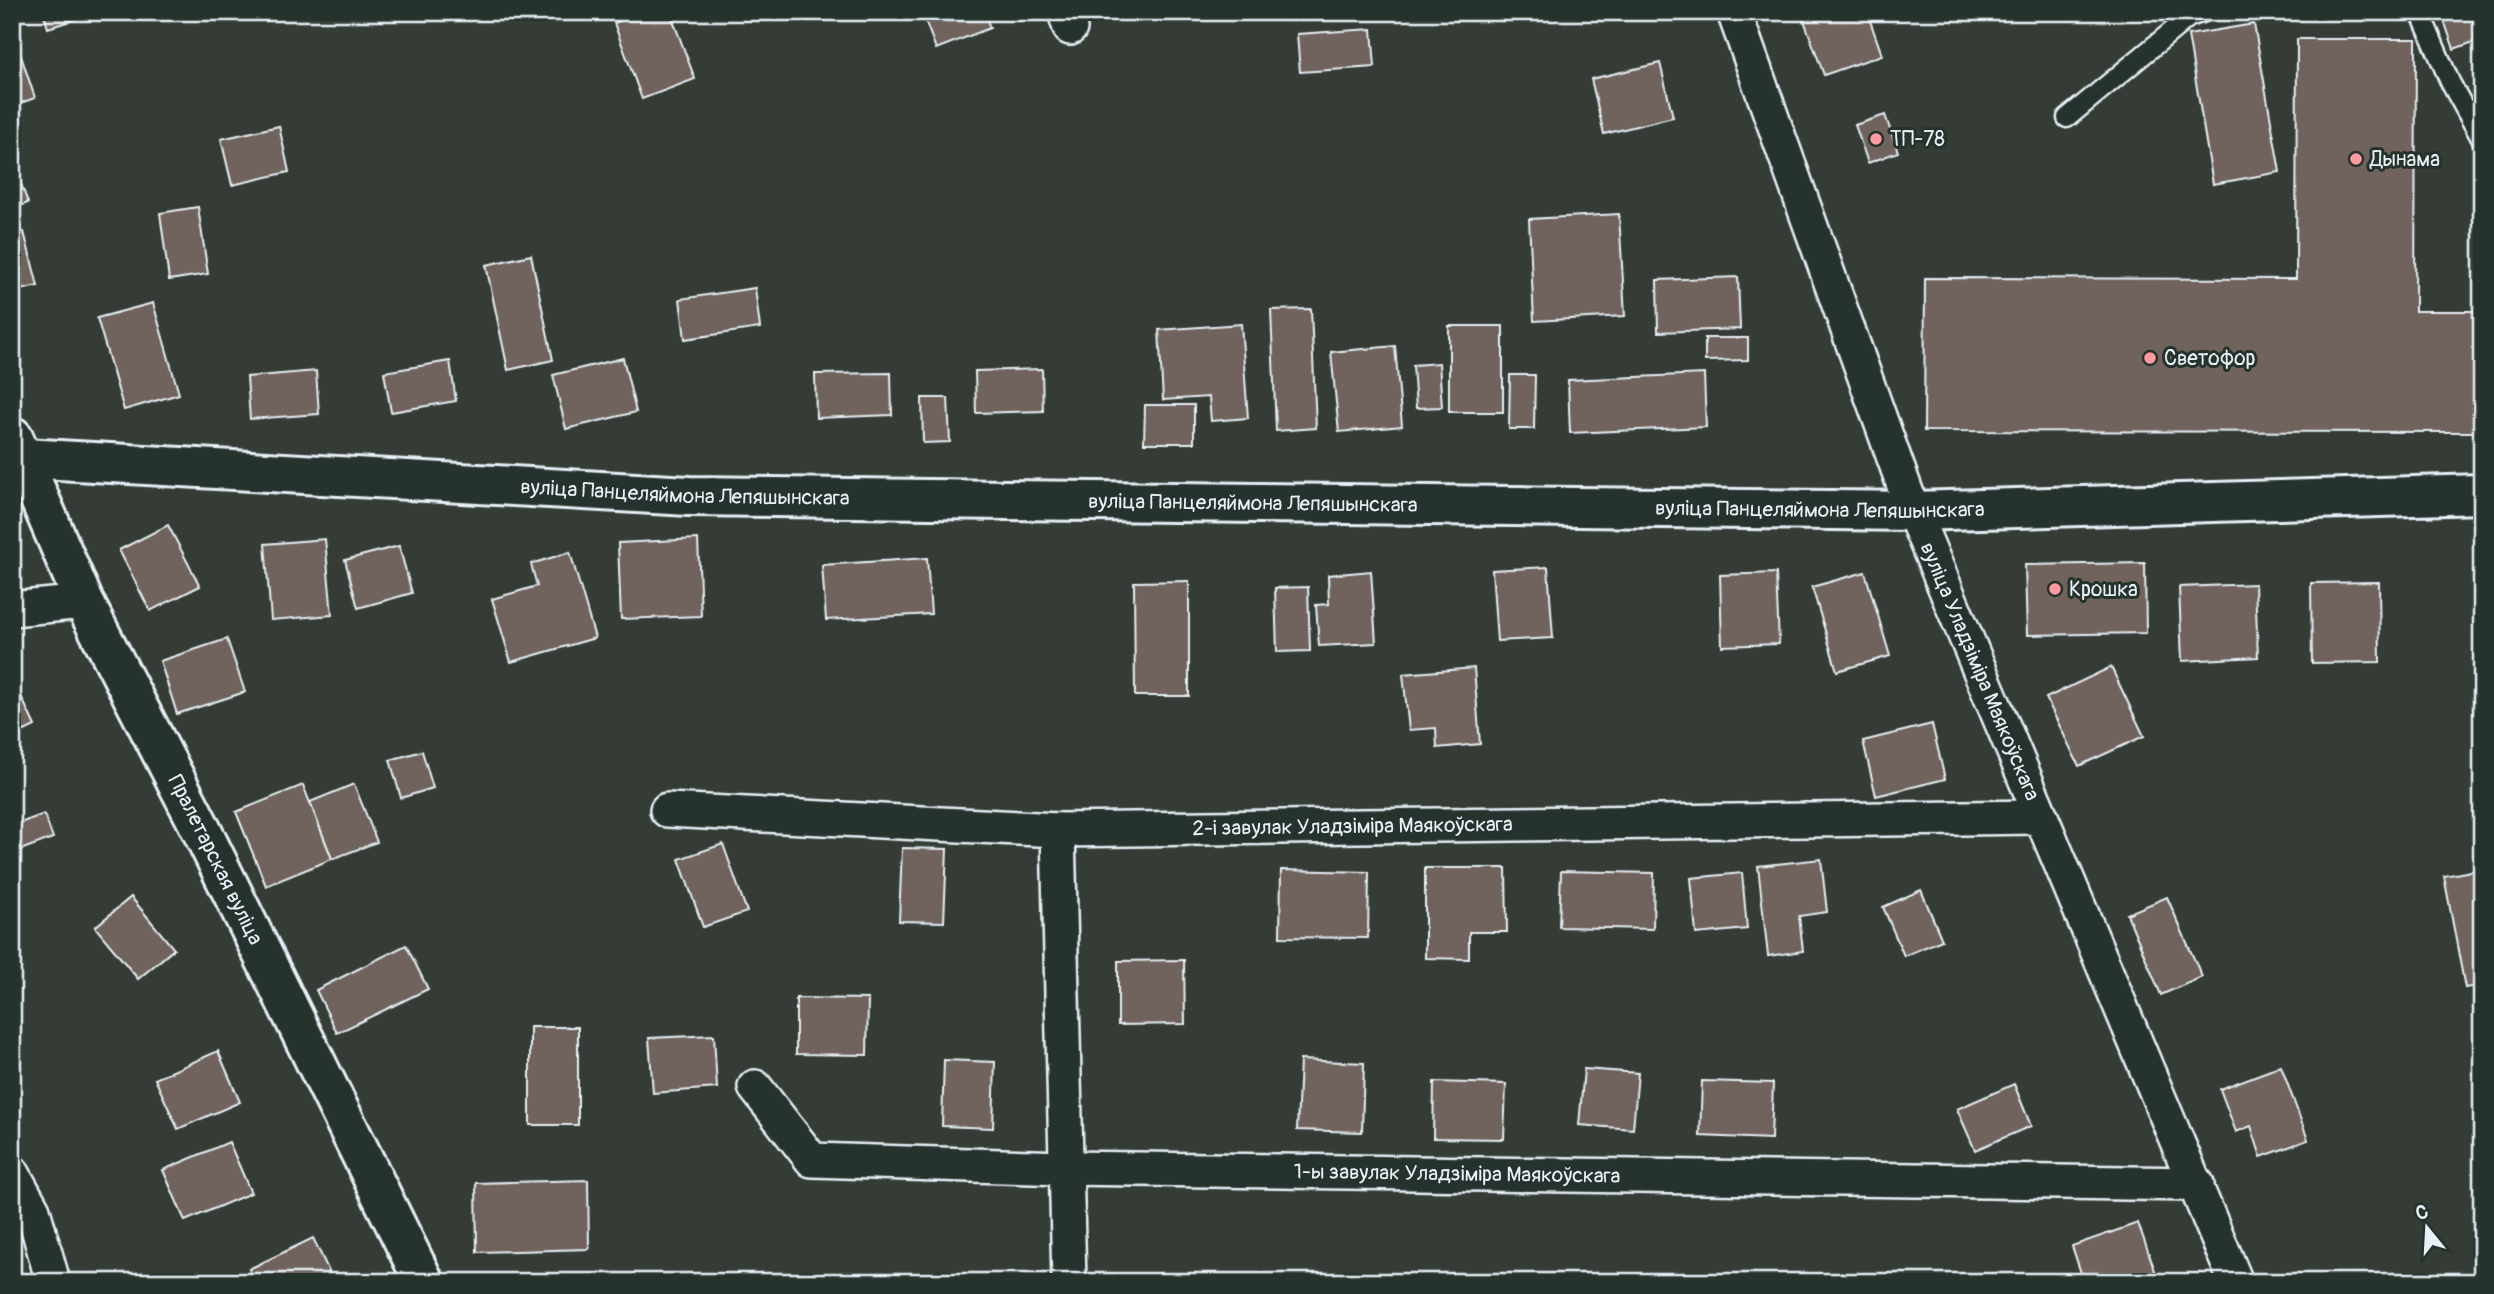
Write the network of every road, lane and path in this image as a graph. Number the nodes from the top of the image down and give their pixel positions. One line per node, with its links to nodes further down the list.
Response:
1 (1734, 12): 8 (street, вуліца Уладзіміра Маякоўскага)
2 (2204, 12): 4 (lane)
3 (2420, 12): 5 (lane)
4 (2067, 118)
5 (2482, 140)
6 (18, 447): 8 (street, вуліца Панцеляймона Лепяшынскага); 9 (street, Пралетарская вуліца)
7 (2482, 494): 8 (street, вуліца Панцеляймона Лепяшынскага)
8 (1913, 511): 12 (street, вуліца Уладзіміра Маякоўскага)
9 (84, 602): 10 (street); 19 (street, Пралетарская вуліца)
10 (12, 609)
11 (667, 810): 13 (street, 2-і завулак Уладзіміра Маякоўскага)
12 (2040, 817): 13 (street, 2-і завулак Уладзіміра Маякоўскага); 17 (street, вуліца Уладзіміра Маякоўскага)
13 (1058, 830): 15 (street)
14 (755, 1087): 15 (street, 1-ы завулак Уладзіміра Маякоўскага)
15 (1065, 1168): 17 (street, 1-ы завулак Уладзіміра Маякоўскага); 20 (street)
16 (12, 1172): 18 (street)
17 (2197, 1184): 21 (street, вуліца Уладзіміра Маякоўскага)
18 (53, 1282)
19 (424, 1282)
20 (1069, 1282)
21 (2236, 1282)

